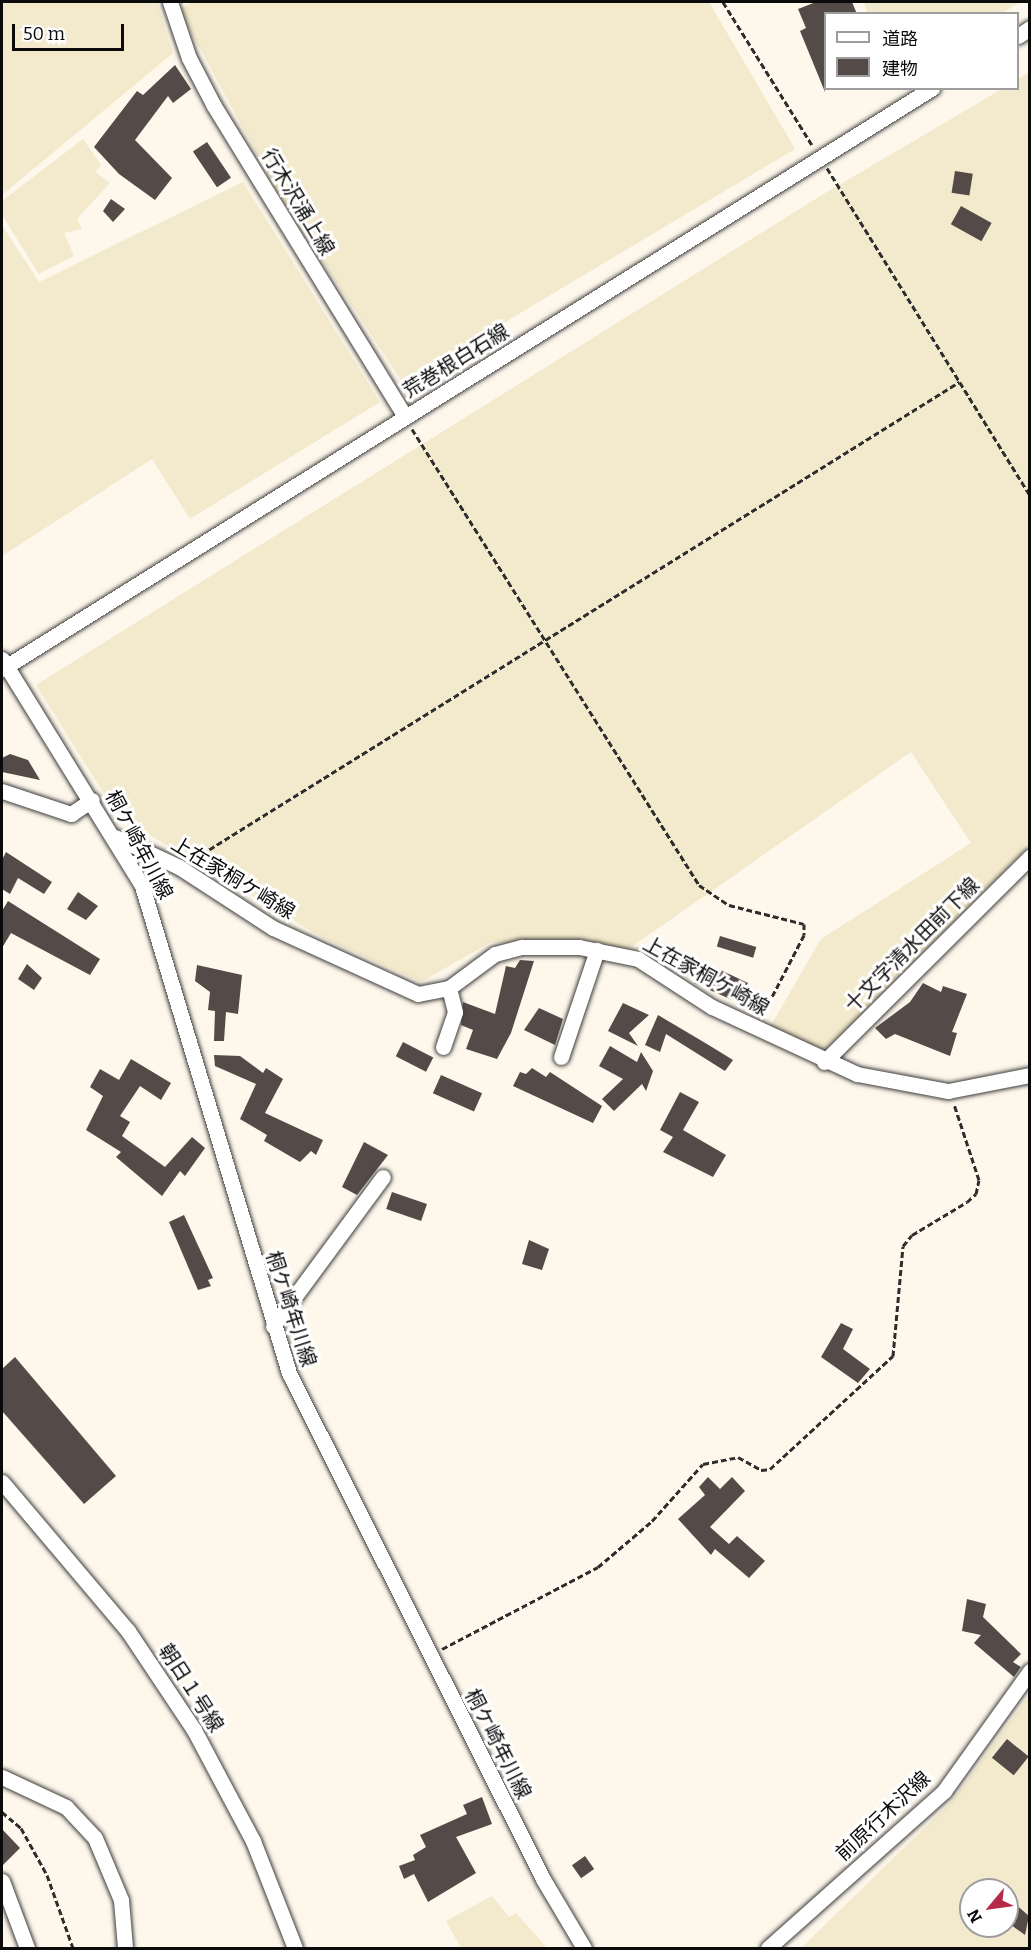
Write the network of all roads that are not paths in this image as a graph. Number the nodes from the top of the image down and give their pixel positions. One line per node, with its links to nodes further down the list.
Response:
1 (170, 2): 3 (street, 行木沢涌上線)
2 (929, 90): 3 (street, 荒巻根白石線)
3 (405, 417): 4 (street, 荒巻根白石線)
4 (3, 665): 6 (street, 桐ケ崎年川線)
5 (2, 791): 6 (street)
6 (92, 800): 7 (street, 桐ケ崎年川線)
7 (115, 837): 10 (street, 上在家桐ケ崎線); 16 (street, 桐ケ崎年川線)
8 (1029, 857): 13 (street, 十文字清水田前下線)
9 (597, 950): 10 (street, 上在家桐ケ崎線); 12 (street); 13 (street, 上在家桐ケ崎線)
10 (449, 988): 11 (street)
11 (443, 1047)
12 (561, 1057)
13 (824, 1062): 14 (street, 上在家桐ケ崎線)
14 (1029, 1075)
15 (383, 1177): 16 (street)
16 (273, 1326): 24 (street, 桐ケ崎年川線)
17 (2, 1482): 23 (street, 朝日１号線)
18 (1029, 1671): 25 (street, 前原行木沢線)
19 (2, 1777): 22 (street)
20 (4, 1889): 21 (street)
21 (27, 1948)
22 (125, 1948)
23 (295, 1948)
24 (584, 1948)
25 (768, 1948)

